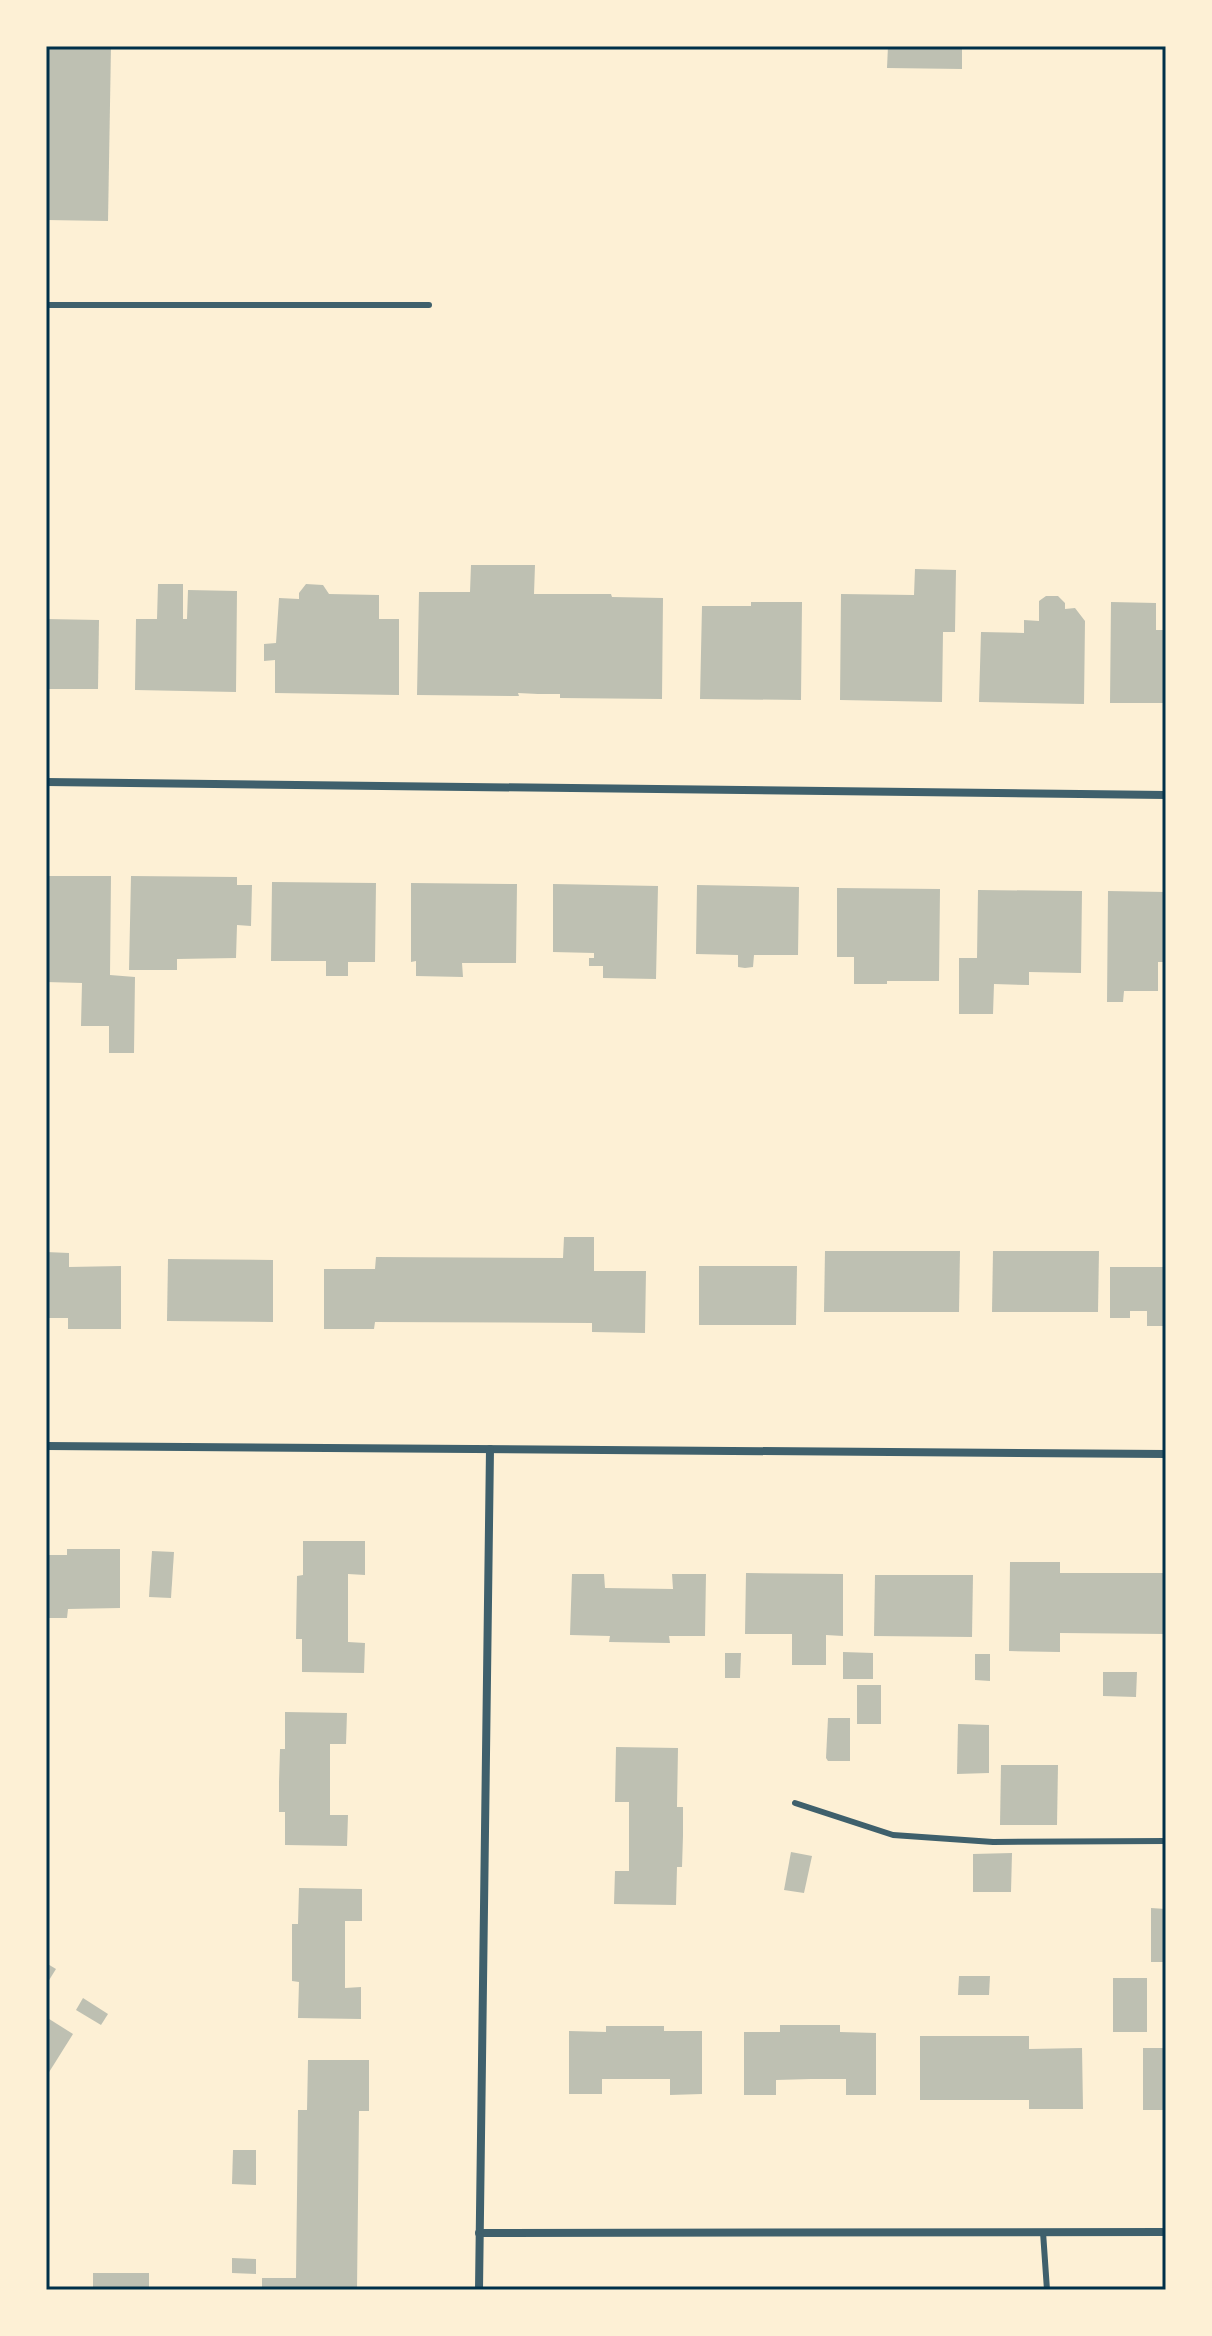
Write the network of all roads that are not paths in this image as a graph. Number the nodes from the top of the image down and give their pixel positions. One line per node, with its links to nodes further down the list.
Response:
1 (46, 305): 2 (lane)
2 (429, 305)
3 (46, 782): 4 (street)
4 (1166, 795)
5 (46, 1446): 6 (street)
6 (490, 1449): 7 (street); 12 (street)
7 (1166, 1454)
8 (795, 1803): 9 (lane)
9 (1166, 1841)
10 (1043, 2232): 11 (street); 12 (street); 14 (lane)
11 (1166, 2232)
12 (479, 2233): 13 (street)
13 (479, 2290)
14 (1047, 2290)

